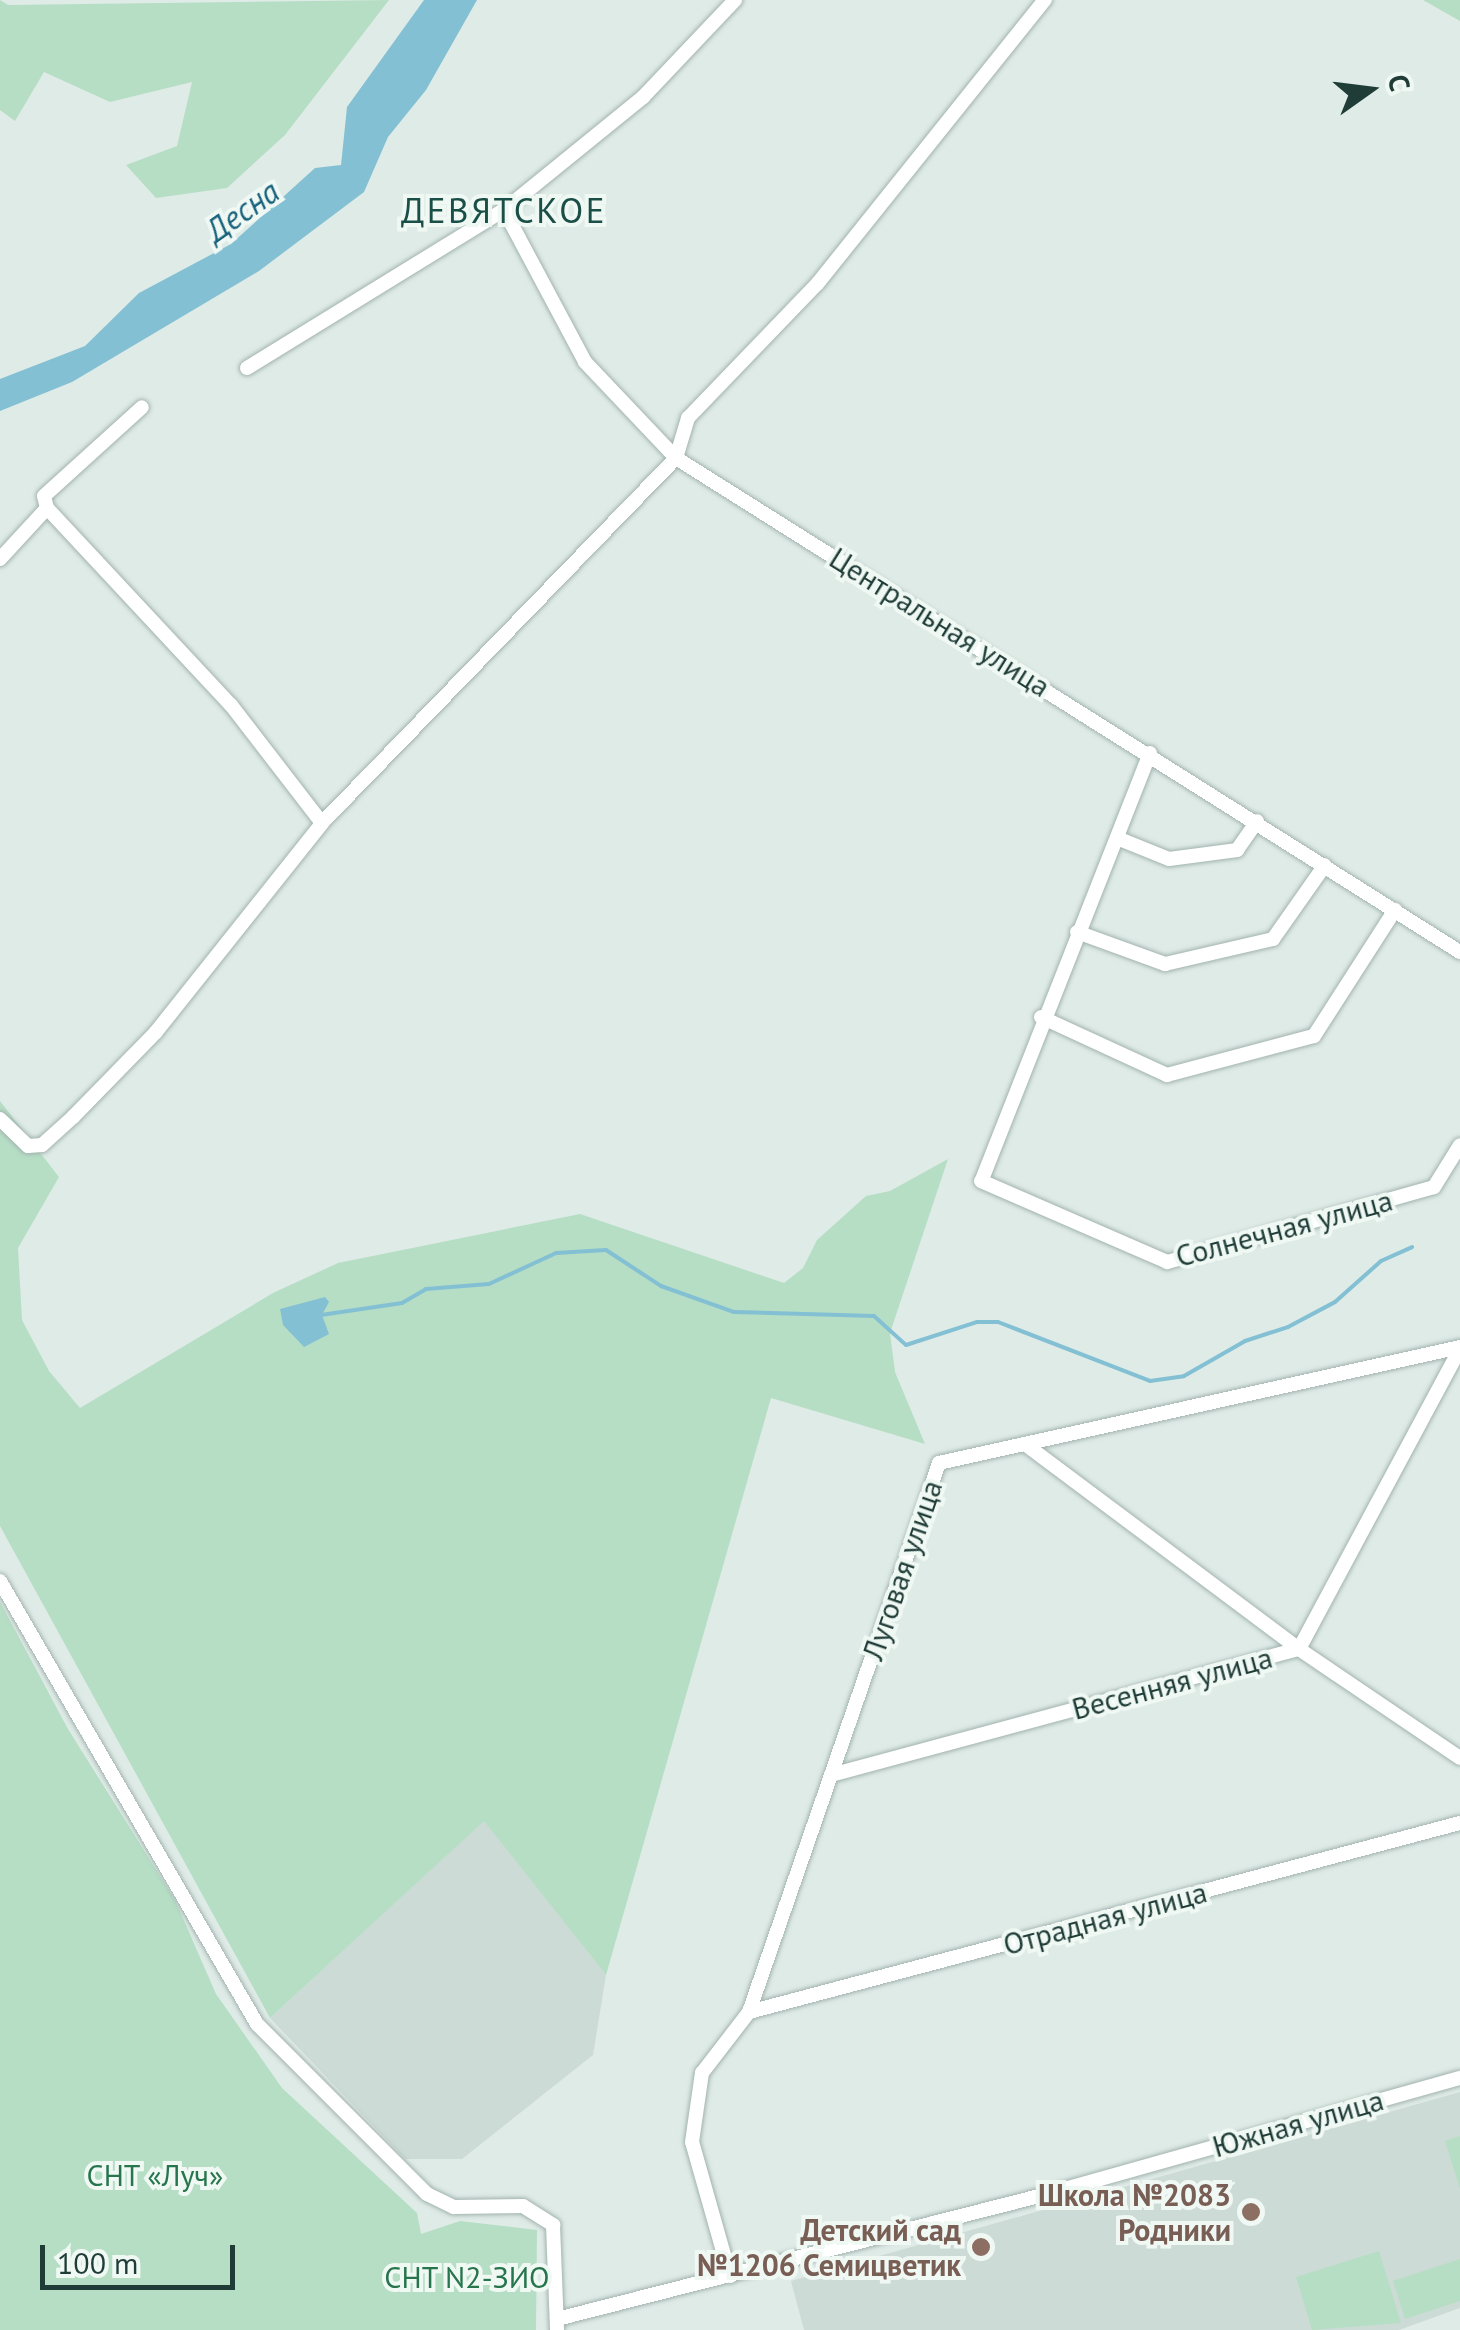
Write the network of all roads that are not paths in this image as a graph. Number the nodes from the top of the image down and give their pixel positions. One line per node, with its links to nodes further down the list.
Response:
1 (735, 0): 3 (street)
2 (1045, 0): 6 (street)
3 (504, 210): 4 (street); 6 (street, Центральная улица)
4 (246, 368)
5 (142, 407): 7 (street)
6 (676, 458): 9 (street, Центральная улица); 11 (street)
7 (48, 508): 8 (street); 11 (street)
8 (0, 559)
9 (1150, 753): 10 (street, Центральная улица); 12 (street)
10 (1256, 821): 12 (street); 13 (street, Центральная улица)
11 (322, 823): 18 (street)
12 (1117, 838): 15 (street)
13 (1325, 865): 14 (street, Центральная улица); 15 (street)
14 (1395, 910): 16 (street, Центральная улица); 17 (street)
15 (1077, 932): 17 (street)
16 (1460, 952)
17 (1040, 1017): 19 (street, Солнечная улица)
18 (0, 1119)
19 (1460, 1146)
20 (1460, 1348): 21 (street, Луговая улица); 23 (street, Весенняя улица)
21 (1024, 1444): 23 (street); 25 (street, Луговая улица)
22 (0, 1581): 30 (street)
23 (1299, 1649): 24 (street); 25 (street, Весенняя улица)
24 (1460, 1758)
25 (831, 1775): 27 (street, Луговая улица)
26 (1460, 1823): 27 (street, Отрадная улица)
27 (749, 2012): 29 (street, Луговая улица)
28 (1460, 2078): 29 (street, Южная улица)
29 (730, 2276): 30 (street, Южная улица)
30 (557, 2325)

